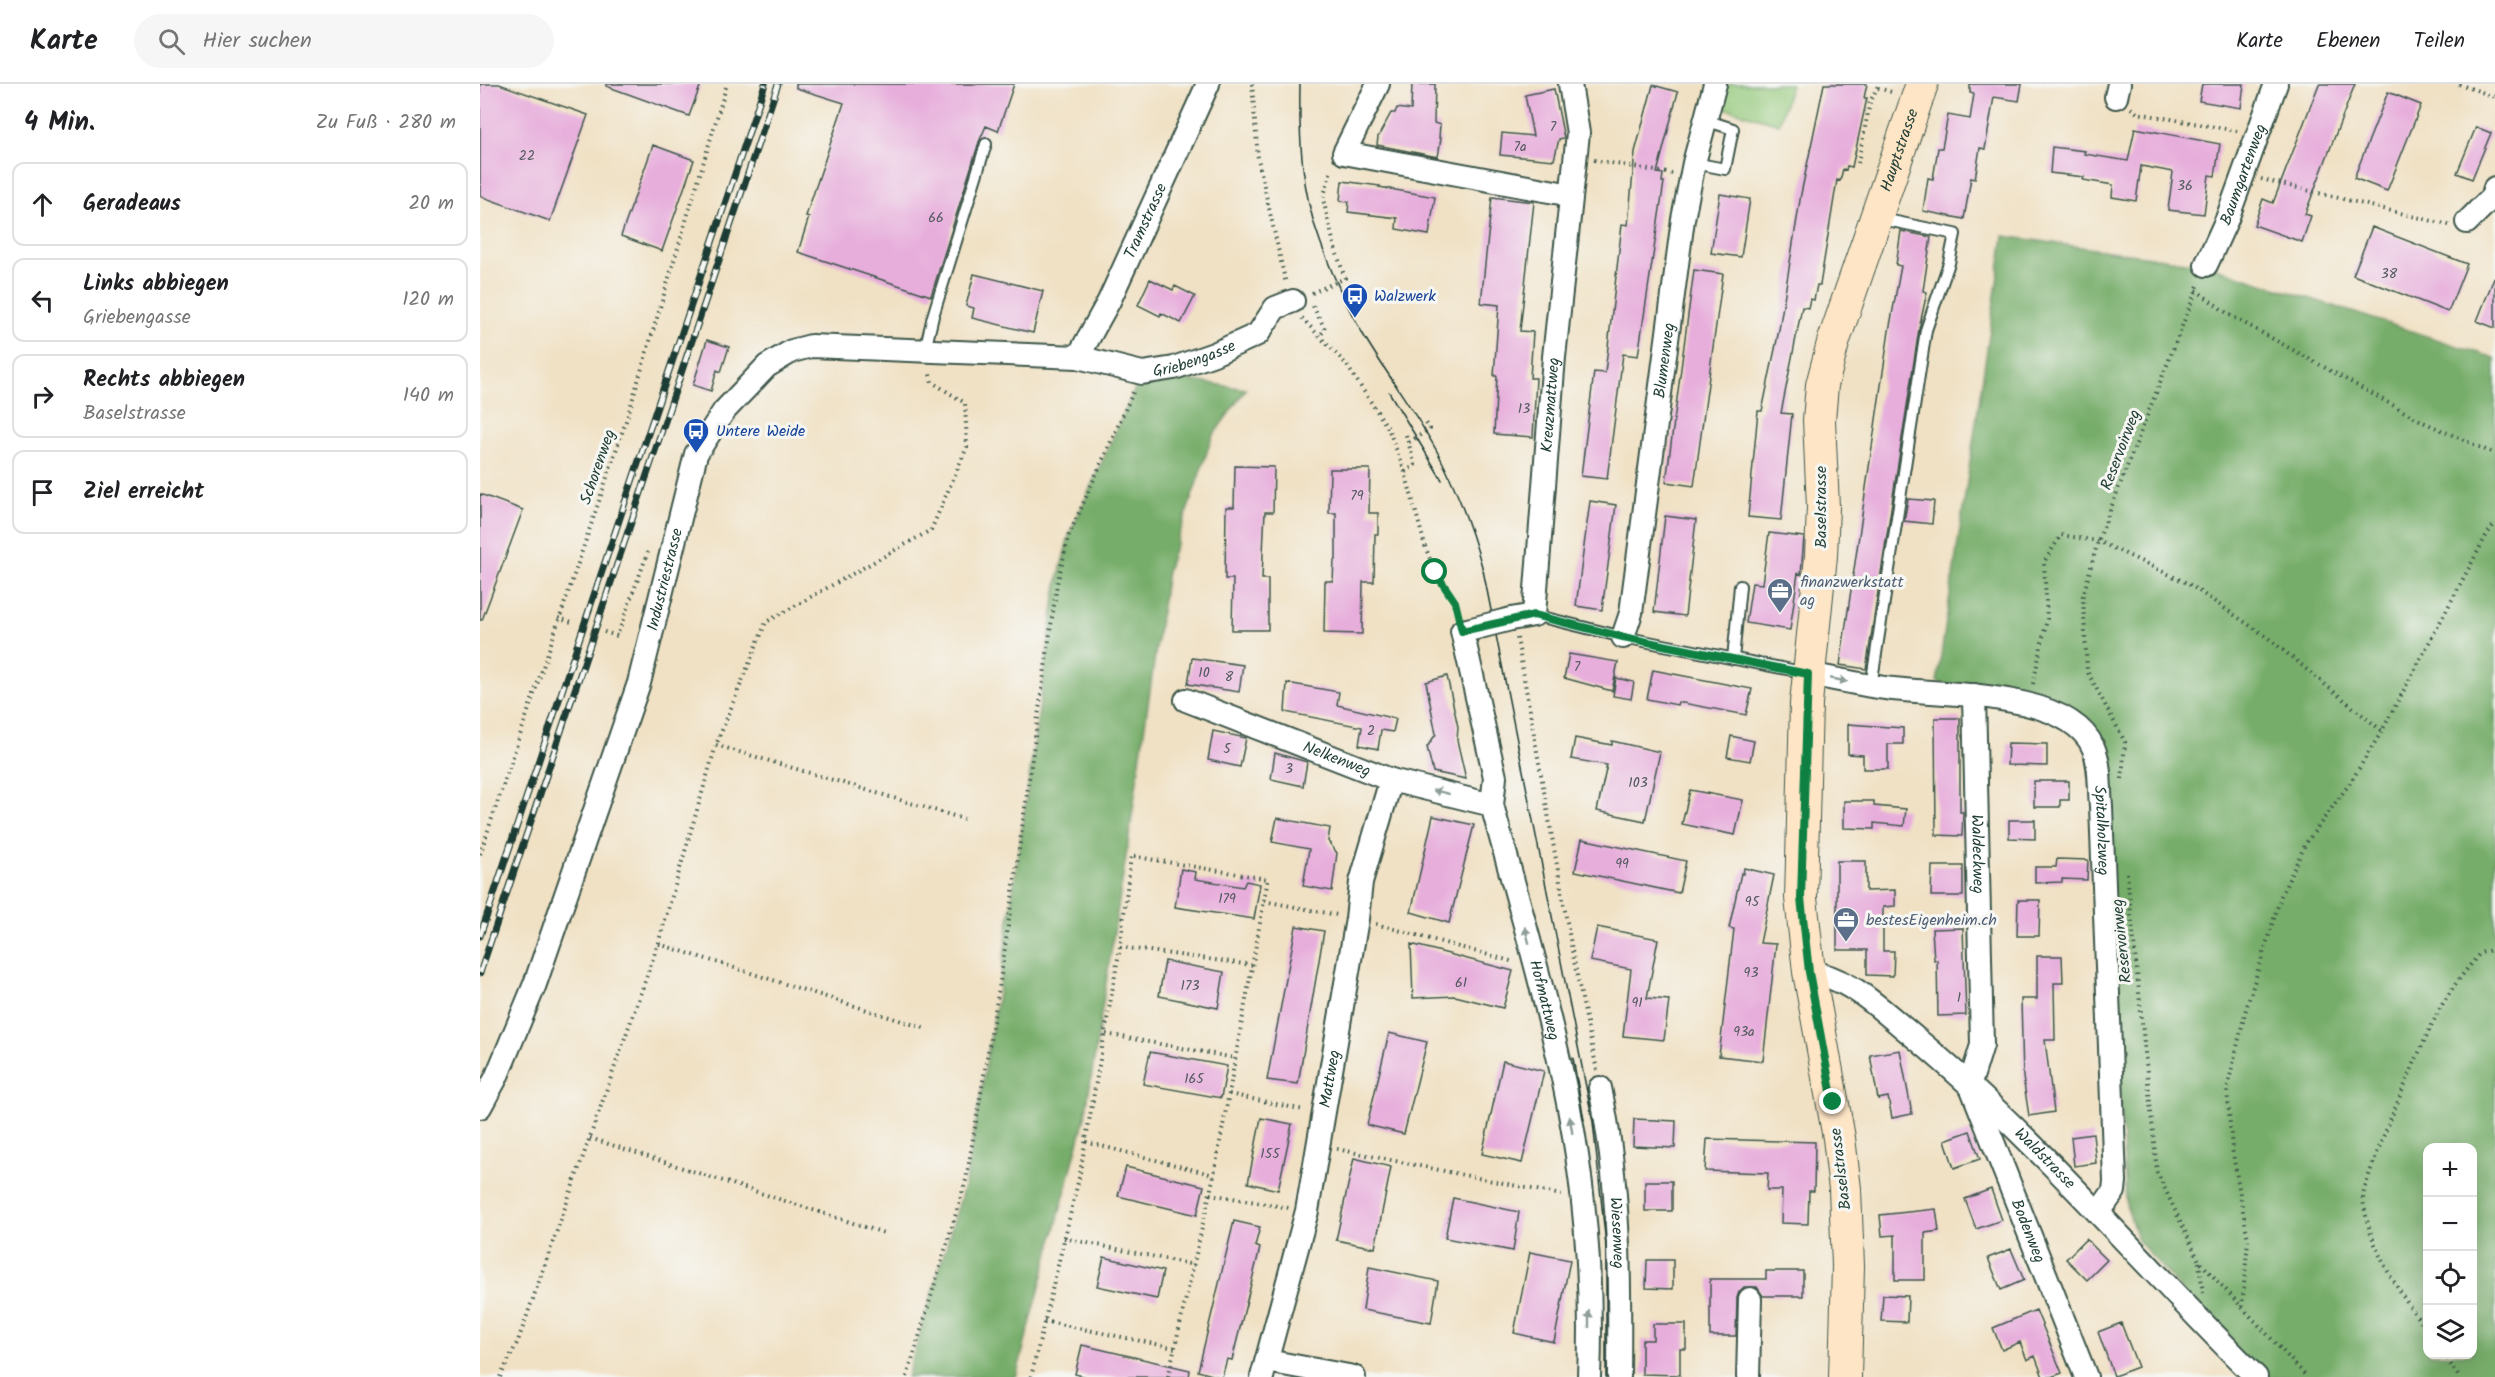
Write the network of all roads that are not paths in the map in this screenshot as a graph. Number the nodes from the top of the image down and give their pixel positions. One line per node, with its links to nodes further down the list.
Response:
1 (1208, 84): 17 (street, Tramstrasse)
2 (1378, 84): 11 (street)
3 (1570, 84): 11 (street, Kreuzmattweg)
4 (1715, 84): 7 (street, Blumenweg)
5 (2276, 84): 14 (street, Baumgartenweg)
6 (1911, 89): 12 (main road, Hauptstrasse)
7 (1705, 120): 9 (street, Blumenweg); 9 (lane)
8 (986, 144): 16 (lane)
9 (1693, 171): 20 (street, Blumenweg)
10 (2495, 188): 13 (street)
11 (1571, 195): 19 (street, Kreuzmattweg)
12 (1877, 218): 22 (main road, Baselstrasse); 23 (lane)
13 (2467, 222)
14 (2206, 266)
15 (1303, 298): 17 (street, Griebengasse)
16 (925, 350): 17 (street, Industriestrasse); 31 (street, Industriestrasse)
17 (1078, 357)
18 (1740, 586): 21 (lane)
19 (1534, 615): 20 (lane); 27 (street, Hofmattweg, bridge)
20 (1623, 637): 21 (lane)
21 (1733, 659): 22 (lane)
22 (1808, 674): 23 (street, Spitalholzweg, one-way to 23); 28 (main road, Baselstrasse)
23 (1871, 686): 24 (street, Spitalholzweg)
24 (1974, 695): 29 (street, Waldeckweg); 32 (street, Spitalholzweg)
25 (1186, 700): 26 (street, Nelkenweg)
26 (1391, 780): 27 (street, Nelkenweg, one-way to 26); 34 (street, Mattweg)
27 (1492, 805): 36 (street, Hofmattweg, one-way to 27)
28 (1809, 972): 29 (street, Waldstrasse); 39 (main road, Baselstrasse)
29 (1970, 1084): 32 (street, Waldstrasse); 40 (street, Bodenweg)
30 (1600, 1088): 37 (street, Wiesenweg)
31 (480, 1107)
32 (2099, 1212): 41 (street, Waldstrasse)
33 (1750, 1299): 38 (street)
34 (1265, 1369): 35 (street)
35 (1354, 1377)
36 (1589, 1377)
37 (1619, 1377)
38 (1748, 1377)
39 (1845, 1377)
40 (2086, 1377)
41 (2256, 1377)

